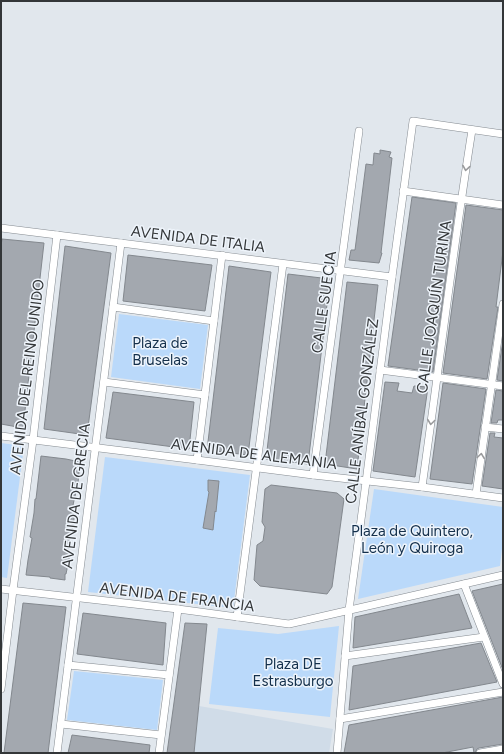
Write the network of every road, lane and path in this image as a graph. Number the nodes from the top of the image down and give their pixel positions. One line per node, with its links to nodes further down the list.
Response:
1 (472, 130): 3 (street); 4 (street, CALLE ANÍBAL GONZÁLEZ); 5 (street, CALLE JOAQUÍN TURINA, one-way to 5)
2 (359, 131): 12 (street, CALLE SUECIA)
3 (503, 134)
4 (403, 191): 5 (street); 13 (street, CALLE ANÍBAL GONZÁLEZ)
5 (461, 199): 6 (street); 18 (street, CALLE JOAQUÍN TURINA)
6 (503, 205)
7 (1, 228): 8 (street, AVENIDA DE ITALIA)
8 (57, 235): 9 (street, AVENIDA DE ITALIA); 26 (street, AVENIDA DEL REINO UNIDO)
9 (121, 243): 10 (street, AVENIDA DE ITALIA); 15 (street, AVENIDA DE GRECIA)
10 (222, 256): 11 (street, AVENIDA DE ITALIA); 16 (street)
11 (283, 264): 12 (street, AVENIDA DE ITALIA); 29 (street)
12 (341, 271): 13 (street, AVENIDA DE ITALIA); 30 (street, CALLE SUECIA)
13 (392, 276): 17 (street, CALLE ANÍBAL GONZÁLEZ)
14 (503, 304): 20 (street)
15 (113, 307): 16 (street); 19 (street, AVENIDA DE GRECIA)
16 (214, 320): 22 (street)
17 (380, 370): 18 (street); 31 (street, CALLE ANÍBAL GONZÁLEZ)
18 (438, 378): 20 (street); 32 (street, CALLE JOAQUÍN TURINA, one-way to 32)
19 (104, 382): 22 (street); 27 (street, AVENIDA DE GRECIA)
20 (491, 385): 21 (street); 23 (street)
21 (503, 386)
22 (205, 395): 28 (street)
23 (485, 427): 24 (street); 33 (street, one-way to 23)
24 (503, 429)
25 (1, 436): 26 (street, AVENIDA DE ALEMANIA)
26 (33, 440): 27 (street, AVENIDA DE ALEMANIA); 38 (street, AVENIDA DEL REINO UNIDO)
27 (96, 447): 28 (street, AVENIDA DE ALEMANIA); 39 (street, AVENIDA DE GRECIA)
28 (197, 460): 29 (street, AVENIDA DE ALEMANIA)
29 (257, 468): 30 (street, AVENIDA DE ALEMANIA); 42 (street)
30 (314, 476): 31 (street, AVENIDA DE ALEMANIA)
31 (366, 482): 32 (street, AVENIDA DE ALEMANIA); 41 (street, CALLE ANÍBAL GONZÁLEZ)
32 (422, 487): 33 (street, AVENIDA DE ALEMANIA)
33 (476, 494): 34 (street, AVENIDA DE ALEMANIA)
34 (503, 498)
35 (503, 575): 36 (street, AVENIDA DE FRANCIA)
36 (464, 584): 41 (street, AVENIDA DE FRANCIA); 43 (street)
37 (1, 589): 38 (street, AVENIDA DE FRANCIA)
38 (13, 590): 39 (street, AVENIDA DE FRANCIA); 48 (street, AVENIDA DEL REINO UNIDO)
39 (77, 598): 40 (street, AVENIDA DE FRANCIA); 45 (street, AVENIDA DE GRECIA)
40 (178, 609): 42 (street, AVENIDA DE FRANCIA); 46 (street)
41 (349, 610): 42 (street, AVENIDA DE FRANCIA); 44 (street, CALLE ANÍBAL GONZÁLEZ)
42 (237, 618)
43 (484, 636): 44 (street); 47 (street)
44 (345, 656): 50 (street, CALLE ANÍBAL GONZÁLEZ)
45 (68, 665): 46 (street); 51 (street, AVENIDA DE GRECIA)
46 (169, 675): 52 (street)
47 (503, 684)
48 (1, 688)
49 (503, 692): 50 (street)
50 (340, 719): 56 (street, CALLE ANÍBAL GONZÁLEZ)
51 (61, 724): 52 (street); 54 (street, AVENIDA DE GRECIA)
52 (161, 735): 55 (street)
53 (503, 749): 57 (street)
54 (57, 753)
55 (159, 753)
56 (337, 753)
57 (480, 753)

